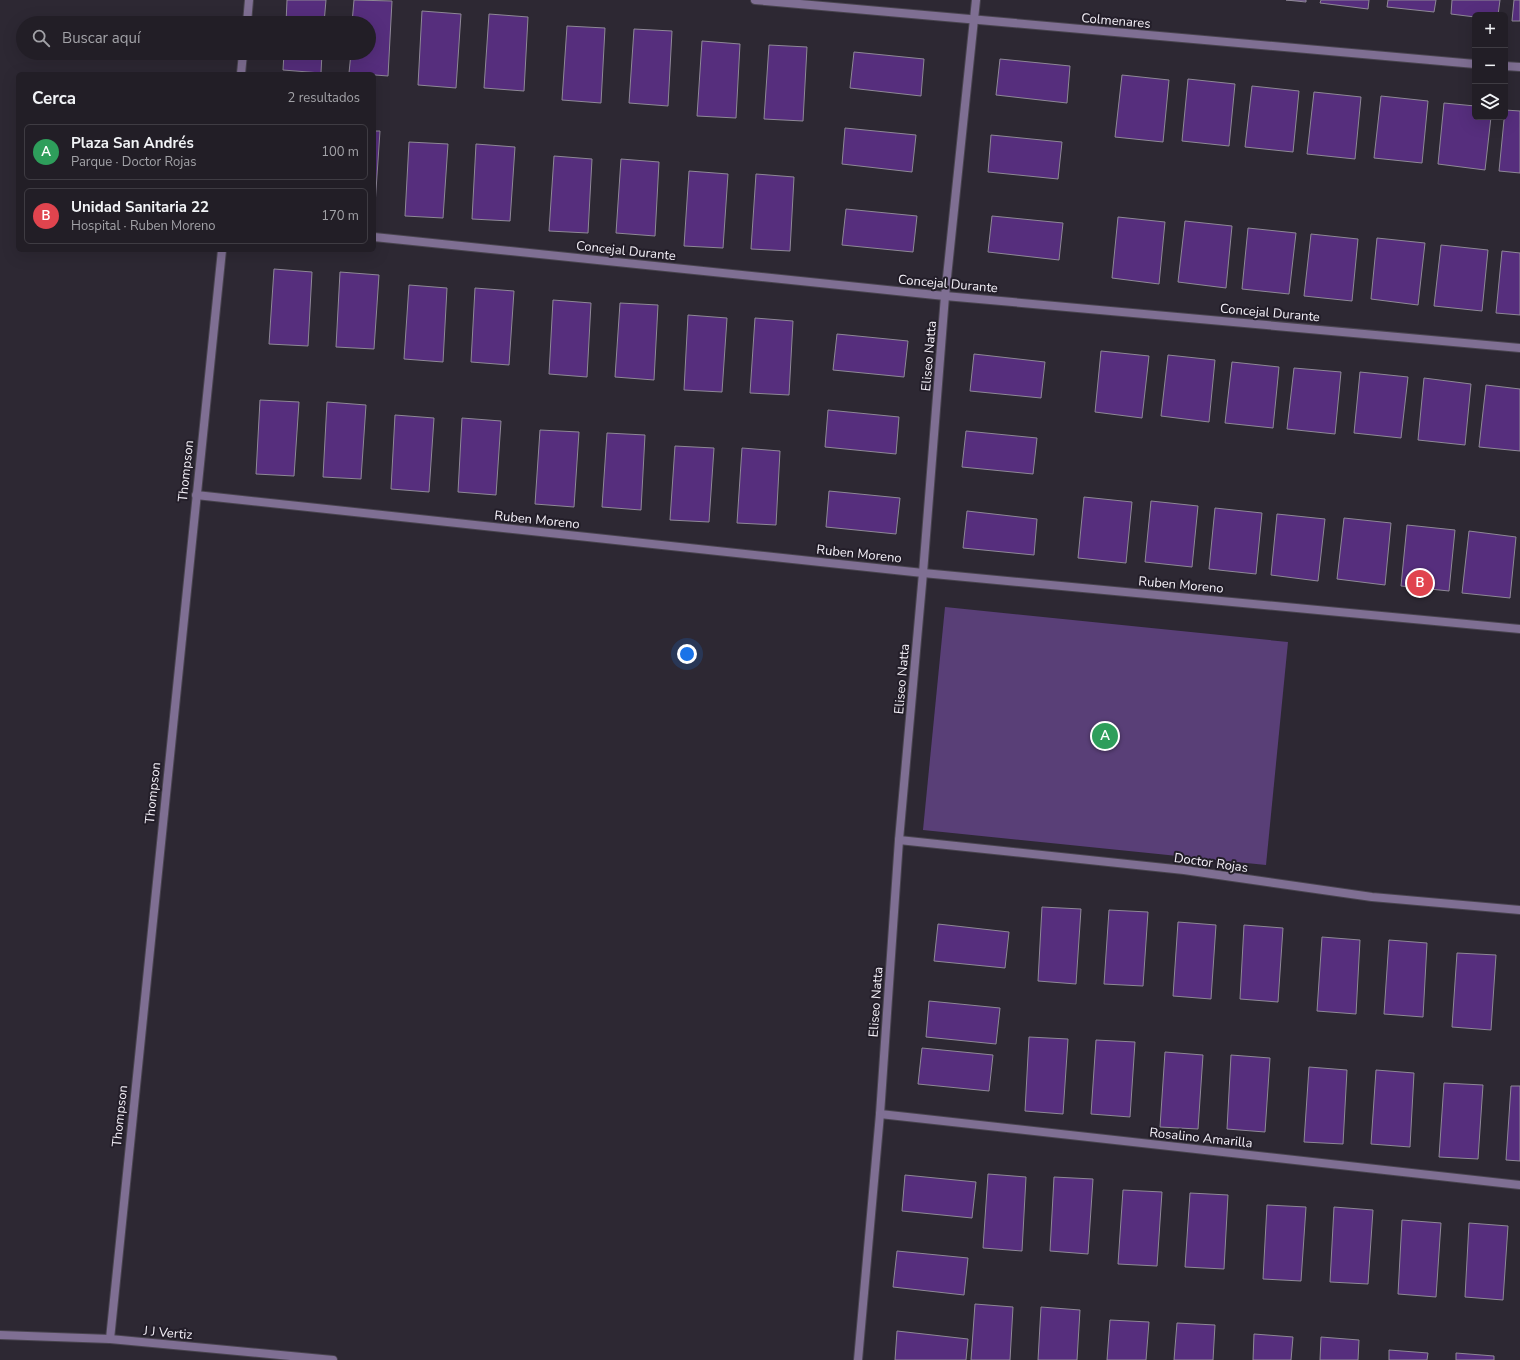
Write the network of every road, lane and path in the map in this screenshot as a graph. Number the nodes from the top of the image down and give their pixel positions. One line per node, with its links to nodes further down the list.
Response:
1 (249, 0): 4 (street)
2 (755, 0): 5 (street, Colmenares)
3 (976, 0): 5 (street, Eliseo Natta)
4 (248, 16)
5 (974, 21): 7 (street, Colmenares); 13 (street, Eliseo Natta)
6 (242, 60): 10 (street)
7 (1472, 64)
8 (1508, 66): 9 (street)
9 (1520, 68)
10 (241, 72)
11 (376, 237): 13 (street, Concejal Durante)
12 (222, 252): 15 (street, Thompson)
13 (945, 296): 14 (street, Concejal Durante); 16 (street, Eliseo Natta)
14 (1520, 348)
15 (196, 495): 16 (street, Ruben Moreno); 23 (street, Thompson)
16 (923, 574): 17 (street, Ruben Moreno); 18 (street, Eliseo Natta)
17 (1520, 628)
18 (899, 840): 19 (street, Doctor Rojas); 20 (street, Eliseo Natta)
19 (1520, 910)
20 (880, 1114): 21 (street, Rosalino Amarilla); 25 (street, Eliseo Natta)
21 (1520, 1185)
22 (0, 1334): 23 (street, J J Vertiz)
23 (110, 1340): 24 (street, J J Vertiz)
24 (333, 1360)
25 (858, 1360)

